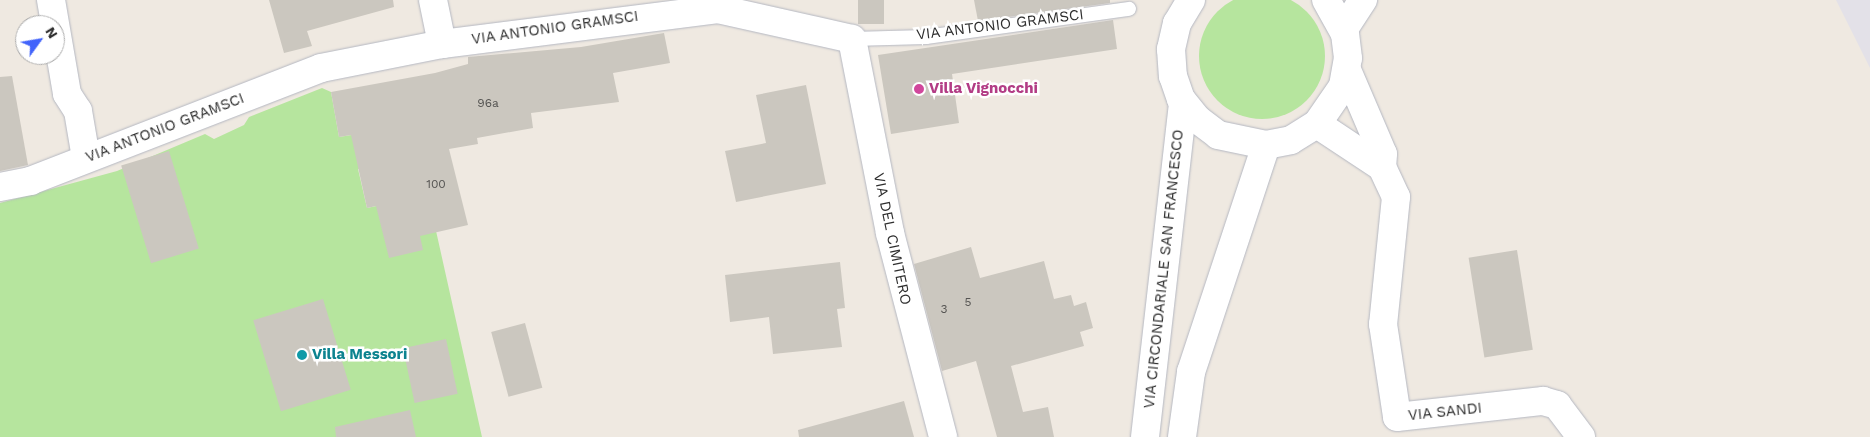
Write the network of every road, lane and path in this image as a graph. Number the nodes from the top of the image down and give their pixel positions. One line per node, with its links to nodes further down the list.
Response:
1 (51, 0): 15 (street)
2 (433, 0): 10 (street)
3 (1190, 0): 12 (street)
4 (1326, 0): 8 (street)
5 (1363, 0): 8 (street)
6 (723, 5): 9 (street, VIA ANTONIO GRAMSCI); 10 (street, VIA ANTONIO GRAMSCI)
7 (1129, 9): 9 (lane, VIA ANTONIO GRAMSCI)
8 (1344, 29): 11 (street)
9 (852, 38): 18 (street, VIA DEL CIMITERO)
10 (442, 44): 15 (street, VIA ANTONIO GRAMSCI)
11 (1347, 70): 13 (street); 16 (street, VIA SANDI)
12 (1183, 102): 14 (street); 19 (street, VIA CIRCONDARIALE SAN FRANCESCO)
13 (1317, 124): 14 (street); 16 (street)
14 (1266, 145): 20 (street)
15 (86, 158): 17 (street, VIA ANTONIO GRAMSCI)
16 (1382, 167): 21 (street, VIA SANDI)
17 (0, 187)
18 (943, 437)
19 (1145, 437)
20 (1182, 437)
21 (1582, 437)

